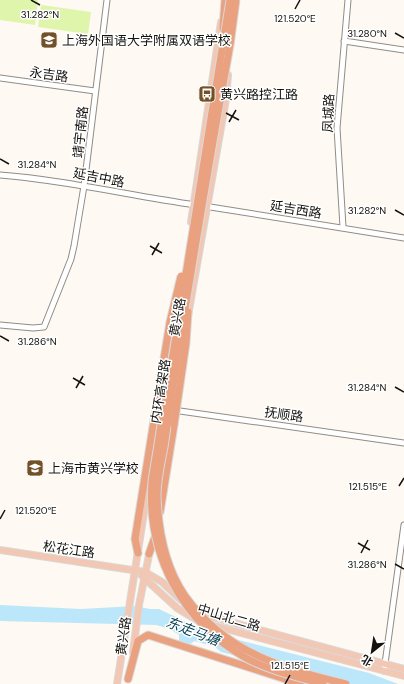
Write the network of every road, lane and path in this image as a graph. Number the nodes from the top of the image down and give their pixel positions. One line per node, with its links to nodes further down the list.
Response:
1 (107, 0): 10 (street, 靖宇南路)
2 (225, 0): 8 (highway, bridge); 13 (main road, 黄兴路)
3 (230, 0): 8 (highway, 内环高架路, bridge)
4 (238, 0): 14 (main road, 黄兴路); 18 (highway, 内环高架路, bridge)
5 (348, 0): 6 (street, 凤城路)
6 (344, 41): 7 (street); 15 (street, 凤城路)
7 (404, 50)
8 (218, 70): 16 (highway, 内环高架路, bridge)
9 (0, 78): 10 (street, 永吉路)
10 (95, 91): 12 (street, 靖宇南路)
11 (0, 175): 12 (street, 延吉中路)
12 (84, 186): 13 (street, 延吉中路); 19 (street, 靖宇南路)
13 (193, 205): 14 (street, 延吉中路); 20 (main road, 黄兴路)
14 (208, 207): 15 (street, 延吉西路); 21 (main road, 黄兴路)
15 (343, 227): 17 (street, 延吉西路)
16 (193, 232): 25 (highway, bridge); 36 (highway, 内环高架路, bridge)
17 (404, 238)
18 (189, 286): 26 (highway, bridge); 37 (highway, 内环高架路, bridge)
19 (0, 325)
20 (160, 408): 21 (street, 抚顺路); 25 (main road, 黄兴路)
21 (172, 410): 22 (street, 抚顺路); 26 (main road, 黄兴路)
22 (404, 443)
23 (404, 525): 29 (street)
24 (0, 550): 27 (main road, 松花江路)
25 (138, 553): 27 (main road, 黄兴路)
26 (149, 554): 28 (main road, 黄兴路)
27 (135, 570): 28 (main road, 中山北二路); 34 (main road, 黄兴路)
28 (144, 575): 29 (main road, 中山北二路); 31 (main road, 中山北二路); 33 (main road, 黄兴路)
29 (385, 664): 30 (main road, 中山北二路); 31 (street)
30 (404, 669)
31 (384, 671): 32 (main road, 中山北二路)
32 (404, 676)
33 (128, 682): 35 (highway)
34 (117, 684)
35 (300, 684)
36 (324, 684)
37 (346, 684)

